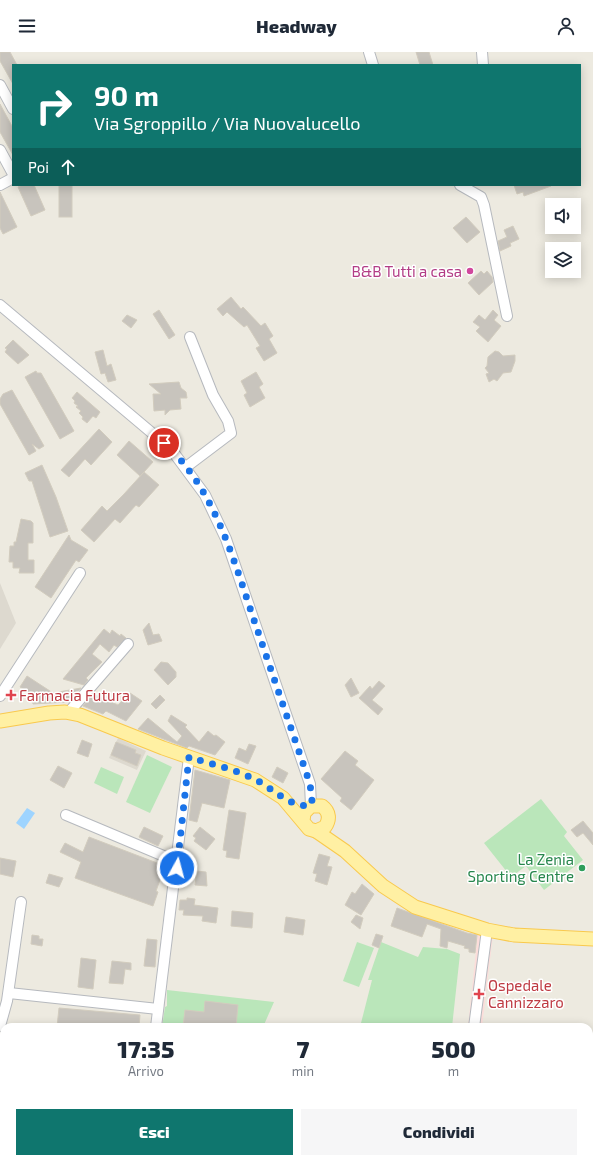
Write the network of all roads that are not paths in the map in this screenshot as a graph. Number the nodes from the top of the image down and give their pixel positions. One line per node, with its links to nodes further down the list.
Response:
1 (369, 52): 3 (street)
2 (482, 52): 4 (street)
3 (373, 64)
4 (483, 64)
5 (0, 85): 6 (street)
6 (12, 107)
7 (0, 150): 8 (street)
8 (12, 172)
9 (12, 179): 10 (street)
10 (0, 185)
11 (462, 186): 13 (street)
12 (482, 186): 13 (street)
13 (481, 197): 15 (street)
14 (0, 305): 17 (street)
15 (507, 316)
16 (190, 337): 17 (street)
17 (186, 467): 24 (street)
18 (80, 573): 20 (street)
19 (128, 644): 21 (street)
20 (1, 696)
21 (69, 712): 22 (main road); 23 (main road)
22 (0, 721)
23 (189, 757): 25 (main road); 32 (street)
24 (310, 784): 26 (street); 27 (street)
25 (283, 798): 26 (main road); 29 (main road)
26 (311, 806): 27 (main road); 29 (main road)
27 (328, 813): 30 (main road); 31 (main road)
28 (66, 815): 32 (street)
29 (303, 821): 30 (main road)
30 (316, 831): 31 (main road)
31 (345, 851): 34 (main road)
32 (178, 862): 37 (street)
33 (22, 902): 36 (street)
34 (487, 930): 35 (main road); 40 (street)
35 (593, 939)
36 (9, 993): 37 (street); 38 (street)
37 (158, 1009): 39 (street)
38 (1, 1023)
39 (156, 1023)
40 (475, 1023)

